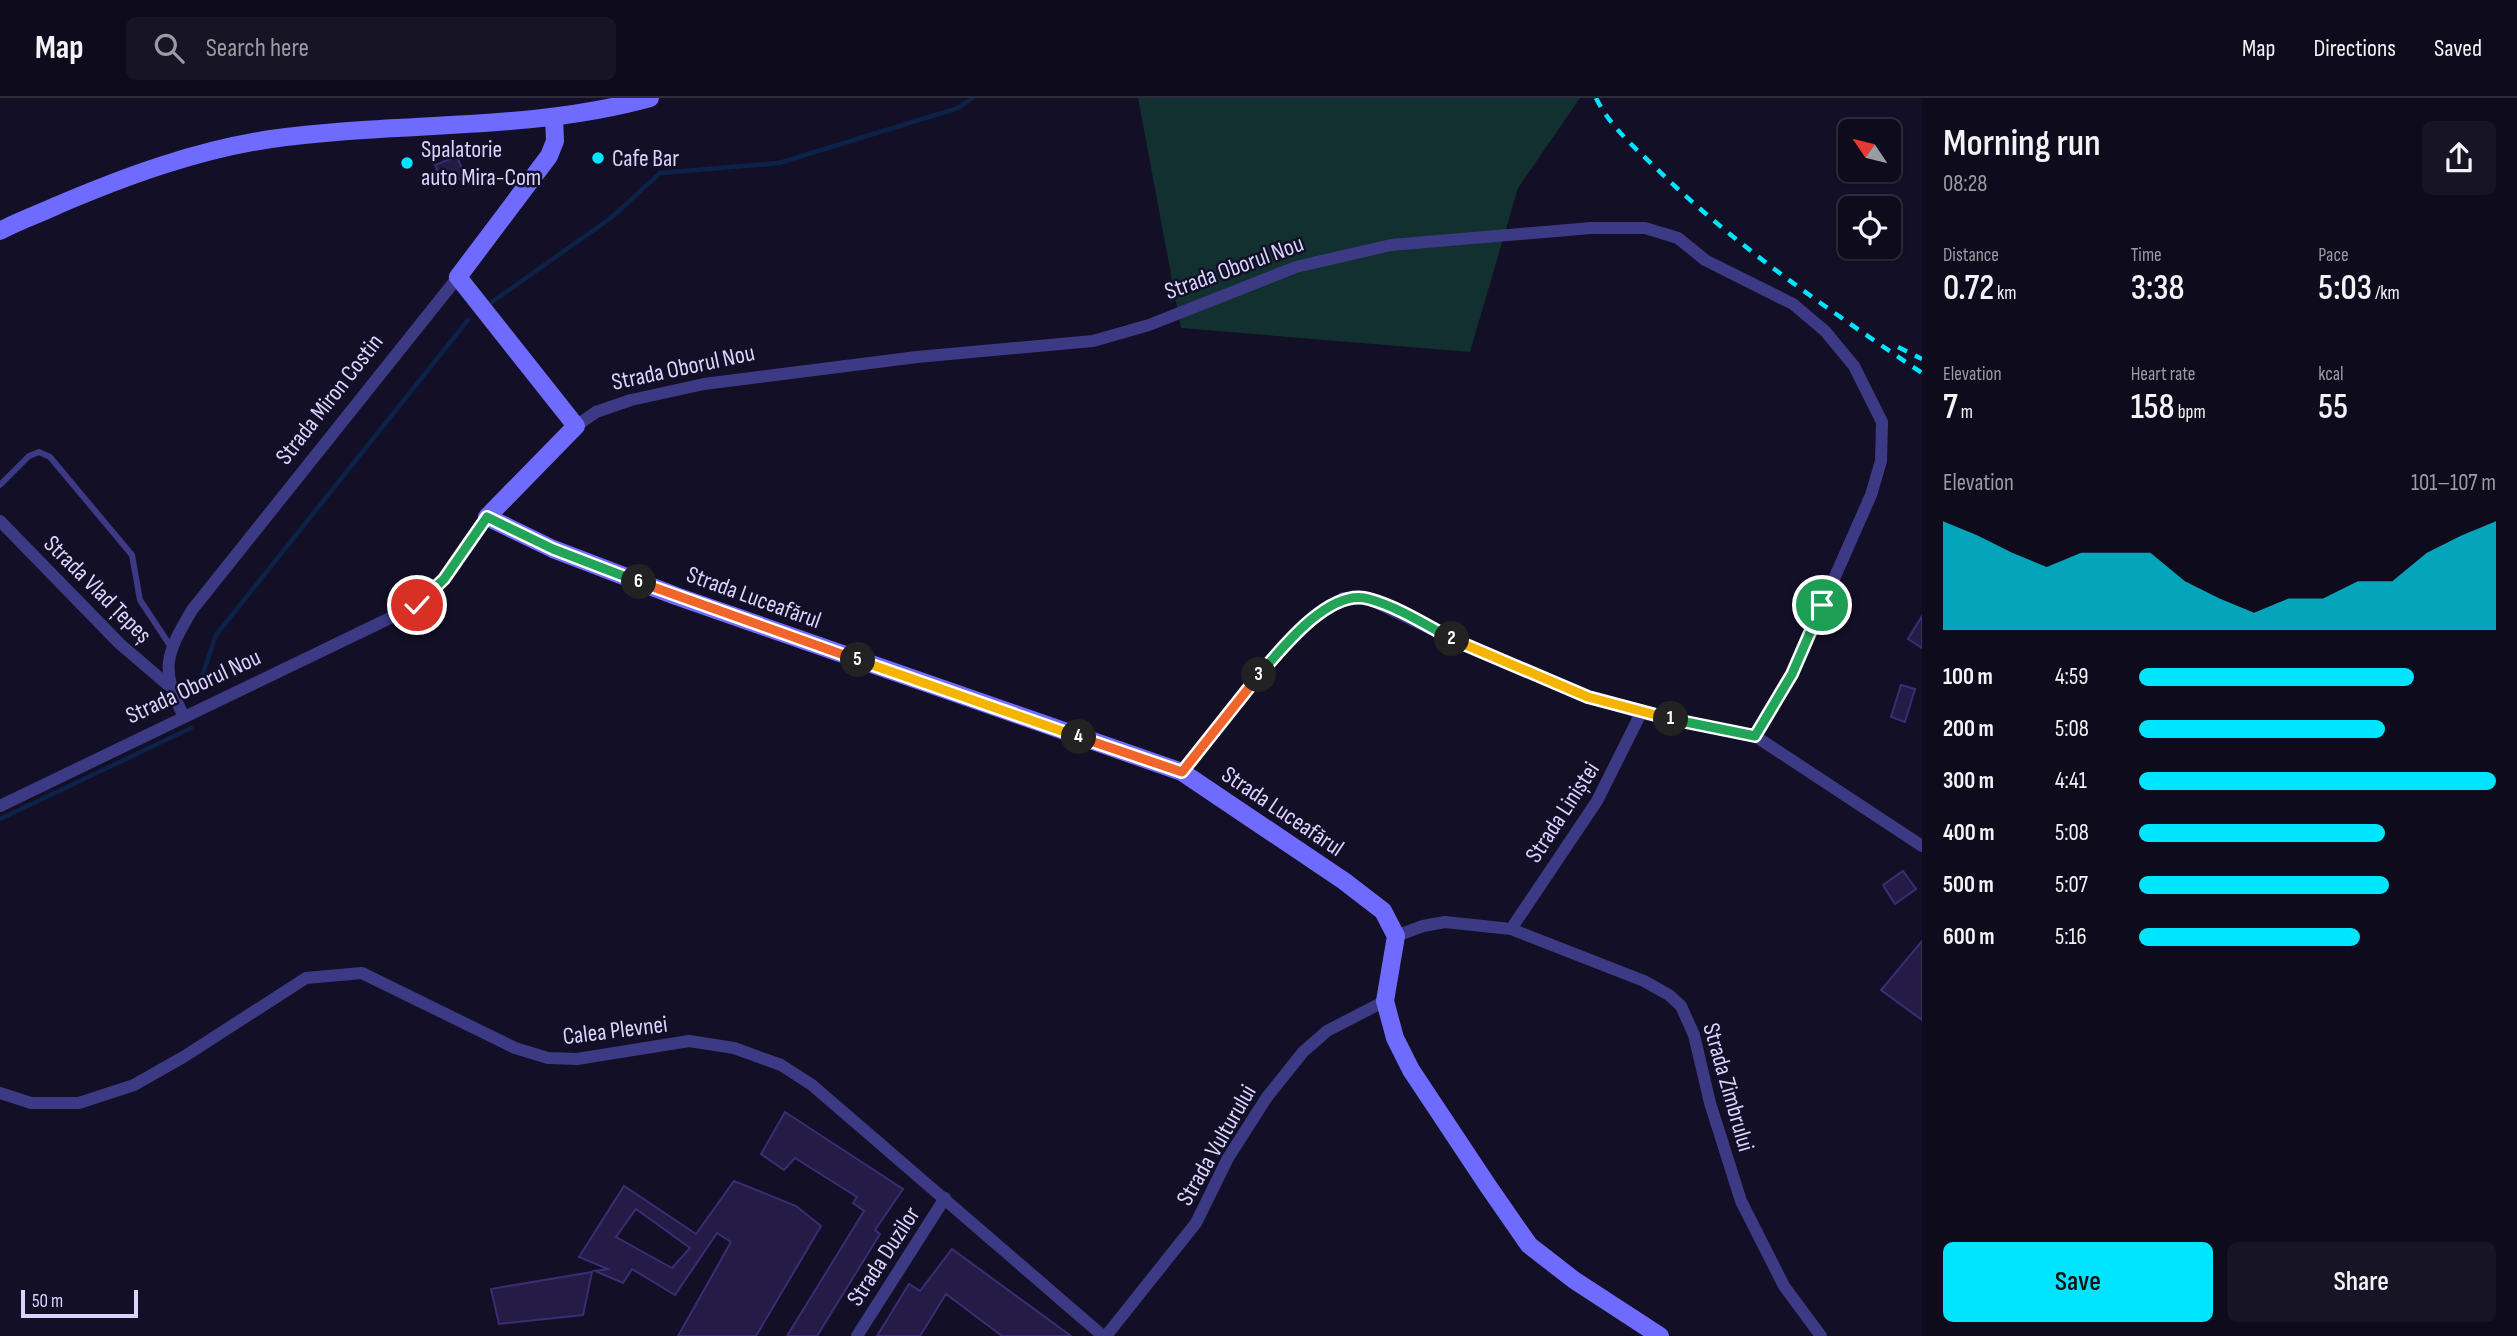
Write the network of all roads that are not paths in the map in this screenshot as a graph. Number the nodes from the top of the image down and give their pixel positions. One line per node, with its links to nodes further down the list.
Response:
1 (650, 98): 2 (street)
2 (554, 117): 3 (street); 4 (street, Strada Miron Costin)
3 (2, 228)
4 (457, 276): 5 (street); 9 (street, Strada Miron Costin)
5 (576, 426): 7 (street, Strada Oborul Nou); 13 (street, Strada Oborul Nou)
6 (0, 485): 9 (lane)
7 (487, 517): 12 (street, Strada Oborul Nou); 14 (street, Strada Luceafărul)
8 (0, 521): 10 (street, Strada Vlad Țepeș)
9 (172, 648): 10 (street, Strada Miron Costin)
10 (168, 685): 12 (street)
11 (1641, 713): 13 (street); 14 (street); 17 (street, Strada Liniștei)
12 (184, 717): 15 (street, Strada Oborul Nou)
13 (1755, 736): 16 (street)
14 (1182, 772): 18 (street, Strada Luceafărul)
15 (0, 806)
16 (1922, 846)
17 (1511, 929): 18 (street, Strada Zimbrului); 25 (street, Strada Zimbrului)
18 (1396, 936): 19 (street)
19 (1385, 1001): 23 (street, Strada Vulturului); 24 (street)
20 (0, 1093): 21 (street, Calea Plevnei)
21 (945, 1198): 22 (street, Strada Duzilor); 23 (street, Calea Plevnei)
22 (857, 1336)
23 (1105, 1336)
24 (1660, 1336)
25 (1821, 1336)

